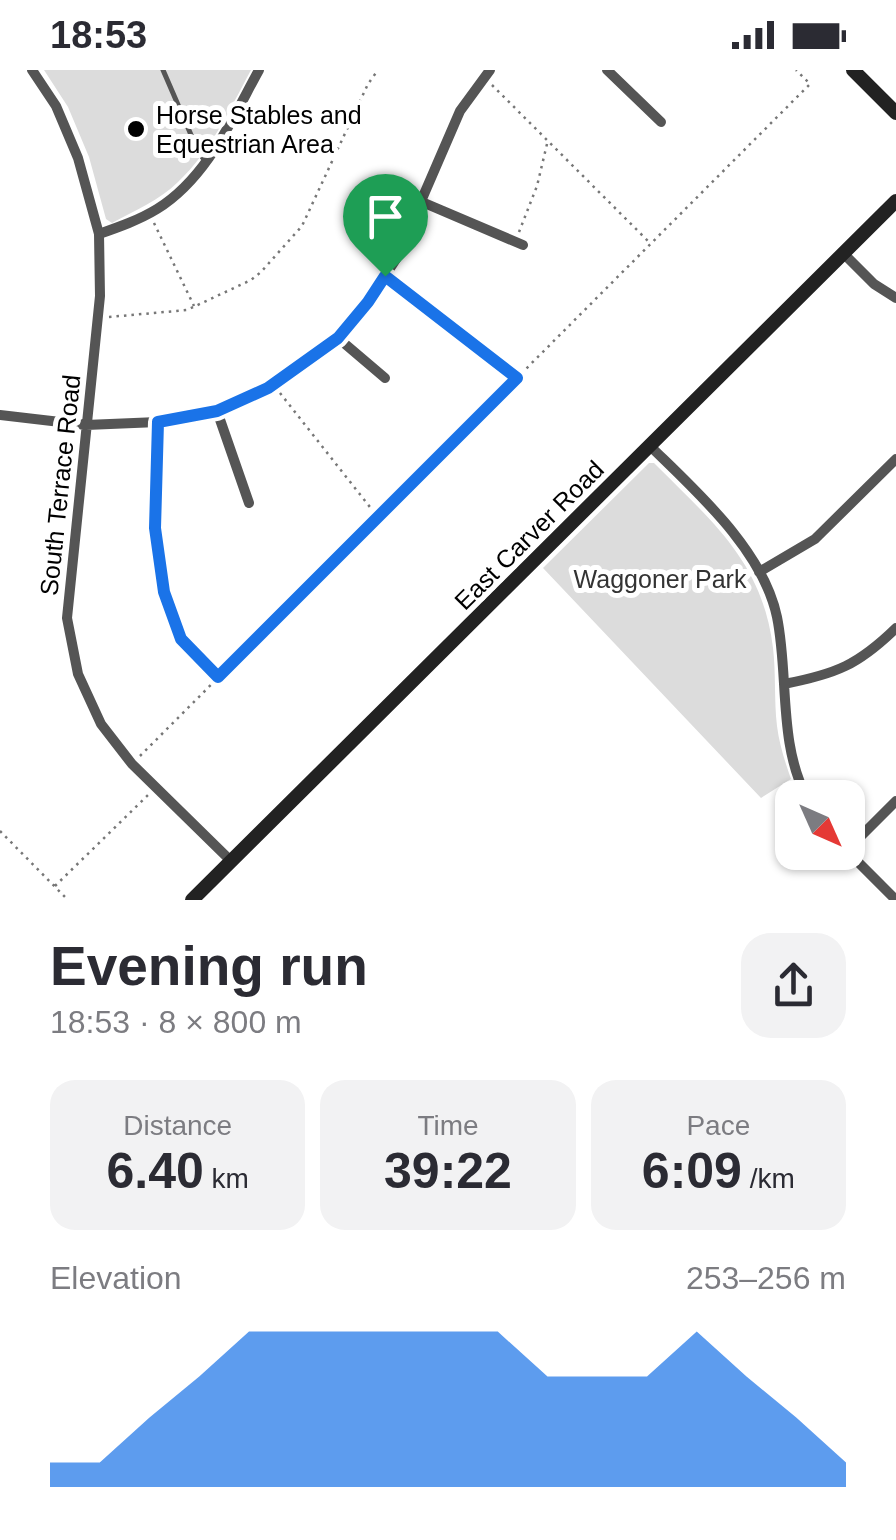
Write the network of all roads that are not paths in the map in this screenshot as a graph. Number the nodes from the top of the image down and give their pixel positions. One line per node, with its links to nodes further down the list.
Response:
1 (32, 70): 12 (street, South Terrace Road)
2 (163, 70): 9 (lane)
3 (259, 70): 9 (street)
4 (607, 70): 8 (street)
5 (853, 70): 7 (street)
6 (487, 73): 11 (street)
7 (896, 112)
8 (661, 122)
9 (205, 162): 12 (street)
10 (896, 201): 14 (street, East Carver Road)
11 (422, 202): 13 (street); 16 (street)
12 (99, 234): 20 (street, South Terrace Road)
13 (519, 243)
14 (844, 254): 15 (street); 21 (street, East Carver Road)
15 (896, 298)
16 (338, 338): 17 (street); 18 (street)
17 (385, 378)
18 (217, 411): 20 (street); 23 (street)
19 (0, 415): 20 (street)
20 (86, 425): 30 (street, South Terrace Road)
21 (650, 446): 24 (street); 30 (street, East Carver Road)
22 (896, 459): 24 (street)
23 (249, 503)
24 (759, 572): 26 (street)
25 (896, 628): 26 (street)
26 (784, 684): 27 (street)
27 (800, 780)
28 (896, 801): 29 (street)
29 (865, 833)
30 (231, 862): 33 (street, East Carver Road)
31 (865, 869): 32 (street)
32 (893, 899)
33 (192, 900)

